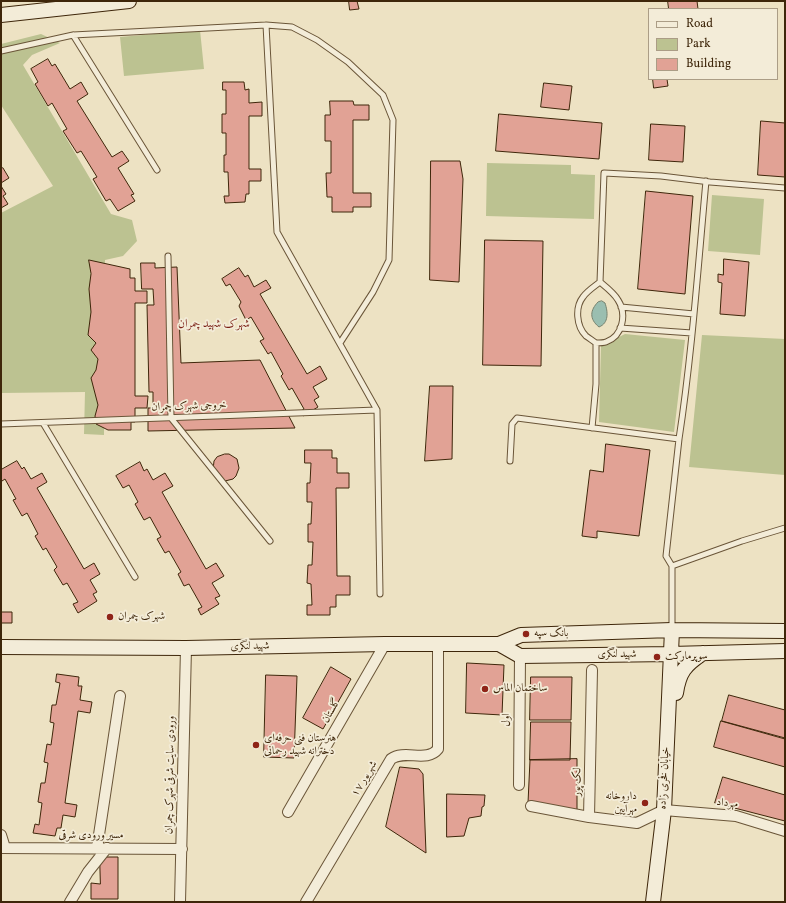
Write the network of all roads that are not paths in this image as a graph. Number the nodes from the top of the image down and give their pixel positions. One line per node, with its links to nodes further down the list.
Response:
1 (124, 1): 2 (main road)
2 (1, 15)
3 (266, 25): 4 (lane); 15 (lane); 15 (lane)
4 (73, 35): 5 (lane); 6 (lane)
5 (1, 51)
6 (157, 170)
7 (706, 181): 8 (lane); 10 (lane); 12 (lane)
8 (785, 188)
9 (168, 256): 18 (lane)
10 (600, 282): 11 (lane); 16 (lane)
11 (621, 308): 12 (lane); 13 (lane)
12 (694, 314): 14 (lane)
13 (620, 328): 14 (lane); 16 (lane)
14 (692, 333): 22 (lane)
15 (340, 343): 17 (lane)
16 (596, 343): 21 (lane)
17 (377, 410): 18 (lane, خروجی شهرک چمران); 28 (lane)
18 (171, 418): 19 (lane, خروجی شهرک چمران); 25 (lane)
19 (43, 423): 20 (lane, خروجی شهرک چمران); 27 (lane)
20 (1, 424)
21 (592, 428): 22 (lane); 23 (lane)
22 (679, 439): 26 (lane)
23 (510, 461)
24 (785, 528): 26 (lane)
25 (270, 541)
26 (672, 566): 29 (lane)
27 (135, 576)
28 (380, 594)
29 (672, 630): 30 (main road, شهید لنگری); 33 (main road, شهید لنگری); 38 (main road, خیابان فخری زاده)
30 (785, 631)
31 (385, 644): 32 (main road, شهید لنگری); 35 (main road, شهید لنگری); 46 (street, گلستان)
32 (438, 644): 33 (main road, شهید لنگری); 55 (street, ۱۷ شهریور)
33 (499, 644): 39 (main road, شهید لنگری)
34 (1, 647): 35 (main road, شهید لنگری)
35 (186, 648): 52 (street, ورودی سایت شرقی شهرک چمران)
36 (785, 651): 37 (main road, شهید لنگری)
37 (703, 653): 38 (main road, شهید لنگری); 42 (main road)
38 (671, 654): 39 (main road, شهید لنگری); 42 (main road, خیابان فخری زاده)
39 (520, 656): 43 (street, اول)
40 (592, 670): 47 (street, لک پور)
41 (120, 696): 51 (street)
42 (668, 708): 45 (main road, خیابان فخری زاده)
43 (519, 785)
44 (531, 806): 47 (street)
45 (664, 810): 47 (street); 48 (street, مهرداد); 56 (main road, خیابان فخری زاده)
46 (288, 812)
47 (589, 817)
48 (785, 831)
49 (1, 835): 50 (street)
50 (3, 848): 51 (street, مسیر ورودی شرقی)
51 (102, 848): 52 (street, مسیر ورودی شرقی); 53 (street)
52 (182, 849): 54 (street, ورودی سایت شرقی شهرک چمران)
53 (70, 902)
54 (180, 902)
55 (306, 902)
56 (653, 902)

